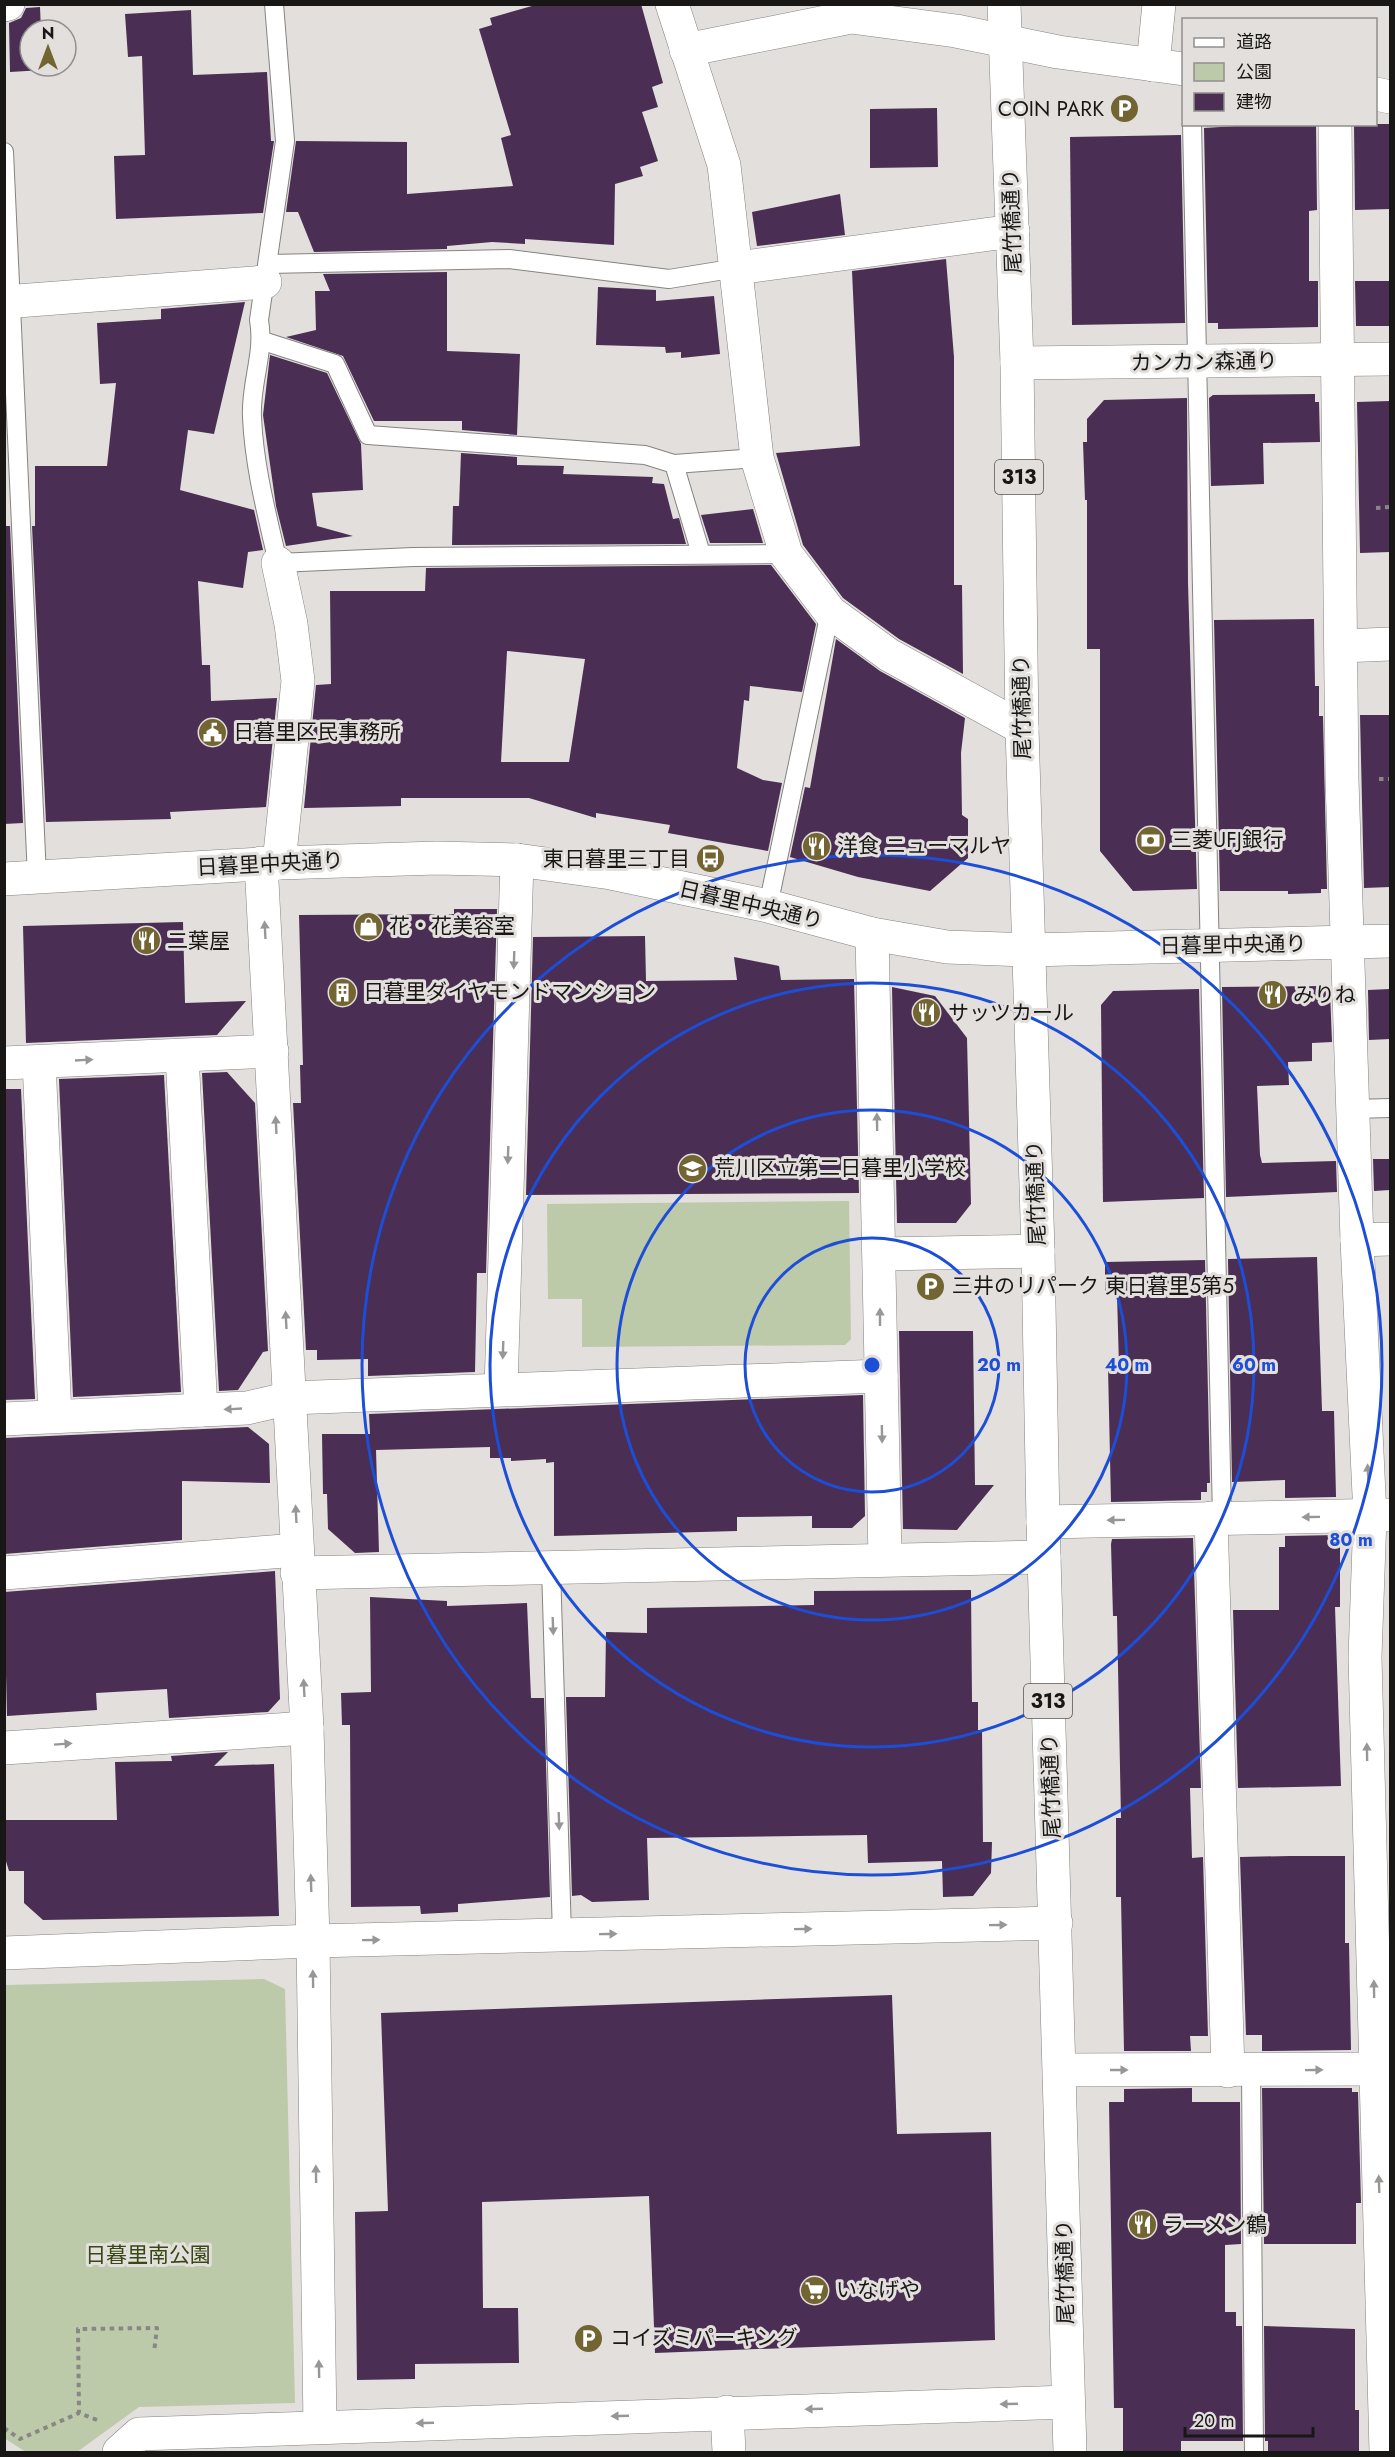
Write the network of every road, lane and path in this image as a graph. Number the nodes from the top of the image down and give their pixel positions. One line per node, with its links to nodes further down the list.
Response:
1 (274, 4): 13 (lane)
2 (672, 4): 6 (street)
3 (1004, 4): 5 (street, 尾竹橋通り / 313)
4 (1159, 4): 7 (street)
5 (1005, 41): 6 (street); 7 (street); 11 (street, 尾竹橋通り / 313)
6 (686, 51): 12 (street)
7 (1168, 67)
8 (1192, 126): 18 (lane)
9 (1335, 126): 17 (street)
10 (4, 152): 14 (lane)
11 (1012, 231): 12 (street); 19 (street, 尾竹橋通り / 313)
12 (737, 268): 13 (lane); 20 (street)
13 (266, 273): 14 (street); 15 (lane)
14 (8, 302): 31 (lane)
15 (263, 341): 21 (lane); 24 (lane)
16 (1390, 359): 17 (street, カンカン森通り)
17 (1336, 360): 18 (street, カンカン森通り); 27 (street)
18 (1196, 362): 19 (street, カンカン森通り); 37 (lane)
19 (1017, 363): 28 (street, 尾竹橋通り / 313)
20 (757, 458): 21 (lane); 23 (street)
21 (674, 464): 22 (lane)
22 (701, 554): 23 (lane); 24 (lane)
23 (786, 554): 25 (street)
24 (278, 563): 30 (street)
25 (830, 612): 28 (street); 33 (lane)
26 (1390, 644): 27 (street)
27 (1342, 646): 36 (street)
28 (1022, 728): 38 (street, 尾竹橋通り / 313)
29 (517, 860): 30 (street, 日暮里中央通り); 33 (street, 日暮里中央通り); 50 (street, one-way to 50)
30 (270, 863): 31 (street, 日暮里中央通り); 39 (street, one-way to 30)
31 (37, 877): 32 (street, 日暮里中央通り)
32 (4, 879)
33 (768, 906): 34 (street, 日暮里中央通り)
34 (872, 934): 38 (street, 日暮里中央通り); 48 (street, one-way to 34)
35 (1390, 941): 36 (street, 日暮里中央通り)
36 (1349, 942): 37 (street, 日暮里中央通り); 44 (street)
37 (1210, 945): 38 (street, 日暮里中央通り); 56 (lane)
38 (1028, 950): 47 (street, 尾竹橋通り / 313)
39 (272, 1051): 40 (street); 51 (street, one-way to 39)
40 (182, 1056): 41 (street, one-way to 40); 52 (street)
41 (39, 1062): 42 (street); 53 (street)
42 (4, 1063)
43 (1390, 1108): 44 (lane)
44 (1354, 1109): 46 (street)
45 (1390, 1239): 46 (street)
46 (1357, 1240): 55 (street, one-way to 46)
47 (1038, 1251): 48 (street); 57 (street, 尾竹橋通り / 313)
48 (880, 1254): 49 (street, one-way to 48)
49 (880, 1376): 50 (street); 59 (street, one-way to 59)
50 (501, 1389): 51 (street)
51 (290, 1398): 52 (street, one-way to 52); 60 (street, one-way to 51)
52 (201, 1410): 53 (street)
53 (55, 1415): 54 (street)
54 (4, 1419)
55 (1380, 1515): 56 (street, one-way to 56); 65 (street, one-way to 55)
56 (1217, 1518): 57 (street, one-way to 57); 72 (street)
57 (1042, 1522): 58 (street, 尾竹橋通り / 313)
58 (1044, 1557): 59 (street); 66 (street, 尾竹橋通り / 313)
59 (885, 1560): 61 (street)
60 (297, 1561): 61 (street); 62 (street); 63 (street, one-way to 60)
61 (551, 1567): 67 (lane, one-way to 67)
62 (4, 1574)
63 (307, 1728): 64 (street, one-way to 63); 68 (street, one-way to 63)
64 (4, 1748)
65 (1379, 1791): 70 (street, one-way to 65)
66 (1056, 1923): 67 (street, one-way to 66); 71 (street, 尾竹橋通り / 313)
67 (562, 1935): 68 (street, one-way to 67)
68 (313, 1941): 69 (street); 78 (street, one-way to 68)
69 (4, 1953)
70 (1383, 2069): 72 (street, one-way to 70); 73 (street, one-way to 70)
71 (1060, 2070): 72 (street, one-way to 72); 75 (street, 尾竹橋通り / 313)
72 (1239, 2070): 83 (lane)
73 (1387, 2345): 84 (street)
74 (154, 2352): 77 (path)
75 (1068, 2402): 76 (street, one-way to 76); 82 (street, 尾竹橋通り / 313)
76 (727, 2412): 78 (street, one-way to 78); 81 (street)
77 (79, 2413): 79 (path); 80 (path)
78 (320, 2427): 80 (street)
79 (4, 2428)
80 (129, 2443)
81 (729, 2452)
82 (1070, 2452)
83 (1254, 2452)
84 (1386, 2452)

